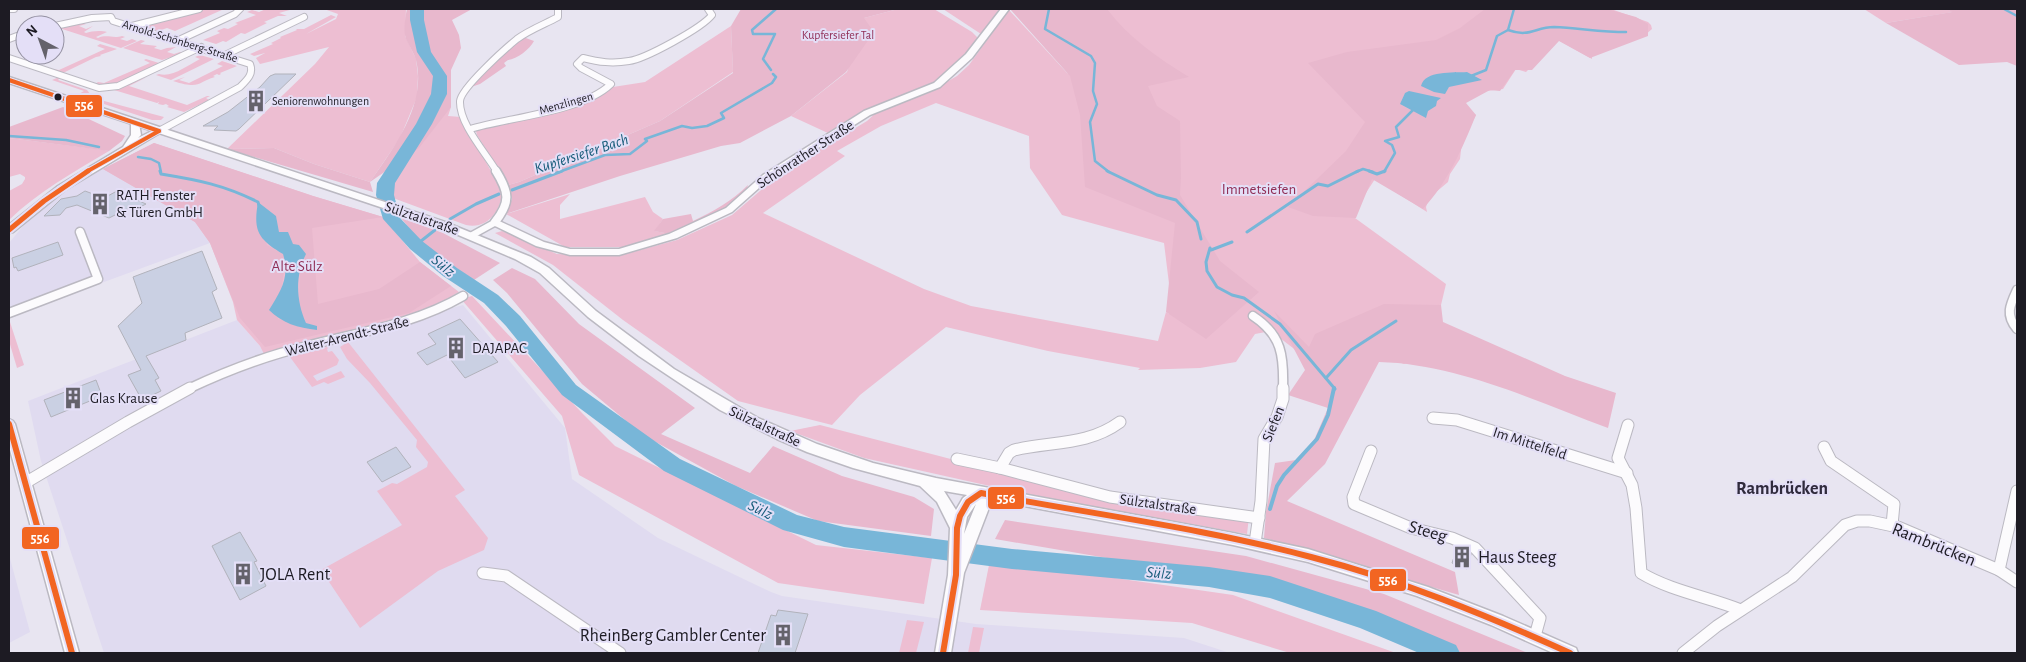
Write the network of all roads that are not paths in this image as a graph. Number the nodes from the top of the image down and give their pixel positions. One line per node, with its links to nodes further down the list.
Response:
1 (9, 9): 2 (street)
2 (14, 9)
3 (199, 9): 10 (street)
4 (240, 9): 11 (street)
5 (558, 9): 17 (street)
6 (708, 9): 17 (street, Menzlingen)
7 (1005, 9): 21 (street, Schönrather Straße)
8 (304, 17): 13 (street)
9 (65, 24): 10 (street, Arnold-Schönberg-Straße)
10 (132, 26): 11 (street, Arnold-Schönberg-Straße)
11 (179, 40): 12 (street, Arnold-Schönberg-Straße)
12 (201, 47): 13 (street, Arnold-Schönberg-Straße); 14 (street)
13 (225, 55): 18 (street, Arnold-Schönberg-Straße)
14 (9, 58)
15 (9, 80): 16 (main road, Sülztalstraße)
16 (135, 123): 18 (main road, Sülztalstraße); 19 (street)
17 (470, 129): 20 (street)
18 (160, 131): 19 (street); 24 (main road, Sülztalstraße)
19 (124, 150): 22 (street)
20 (496, 222): 21 (street, Schönrather Straße); 24 (street)
21 (507, 227): 24 (street)
22 (9, 230)
23 (80, 232): 27 (street)
24 (475, 237): 39 (main road, Sülztalstraße)
25 (2017, 290): 29 (street)
26 (463, 296): 40 (street, Walter-Arendt-Straße)
27 (9, 313)
28 (1253, 316): 43 (street, Siefen)
29 (2017, 329)
30 (1432, 418): 38 (street, Im Mittelfeld)
31 (1120, 422): 37 (street)
32 (9, 424): 40 (street)
33 (1628, 425): 38 (street)
34 (1824, 447): 44 (street)
35 (1371, 451): 52 (street, Steeg)
36 (957, 459): 37 (street, Sülztalstraße)
37 (1000, 468): 43 (street, Sülztalstraße)
38 (1627, 473): 51 (street)
39 (925, 482): 42 (main road, Sülztalstraße); 45 (main road)
40 (25, 483): 53 (street)
41 (2017, 490): 47 (street)
42 (984, 494): 45 (main road); 46 (main road, Sülztalstraße); 49 (main road)
43 (1259, 518): 46 (street, Siefen)
44 (1892, 525): 47 (street, Rambrücken); 51 (street, Rambrücken)
45 (957, 528): 49 (main road)
46 (1255, 544): 52 (main road, Sülztalstraße)
47 (1999, 570): 50 (street)
48 (483, 573): 54 (street)
49 (956, 575): 55 (main road)
50 (2017, 582)
51 (1741, 610): 57 (street, Rambrücken)
52 (1535, 636): 56 (main road, Sülztalstraße)
53 (72, 653)
54 (620, 653)
55 (943, 653)
56 (1570, 653)
57 (1683, 653)

